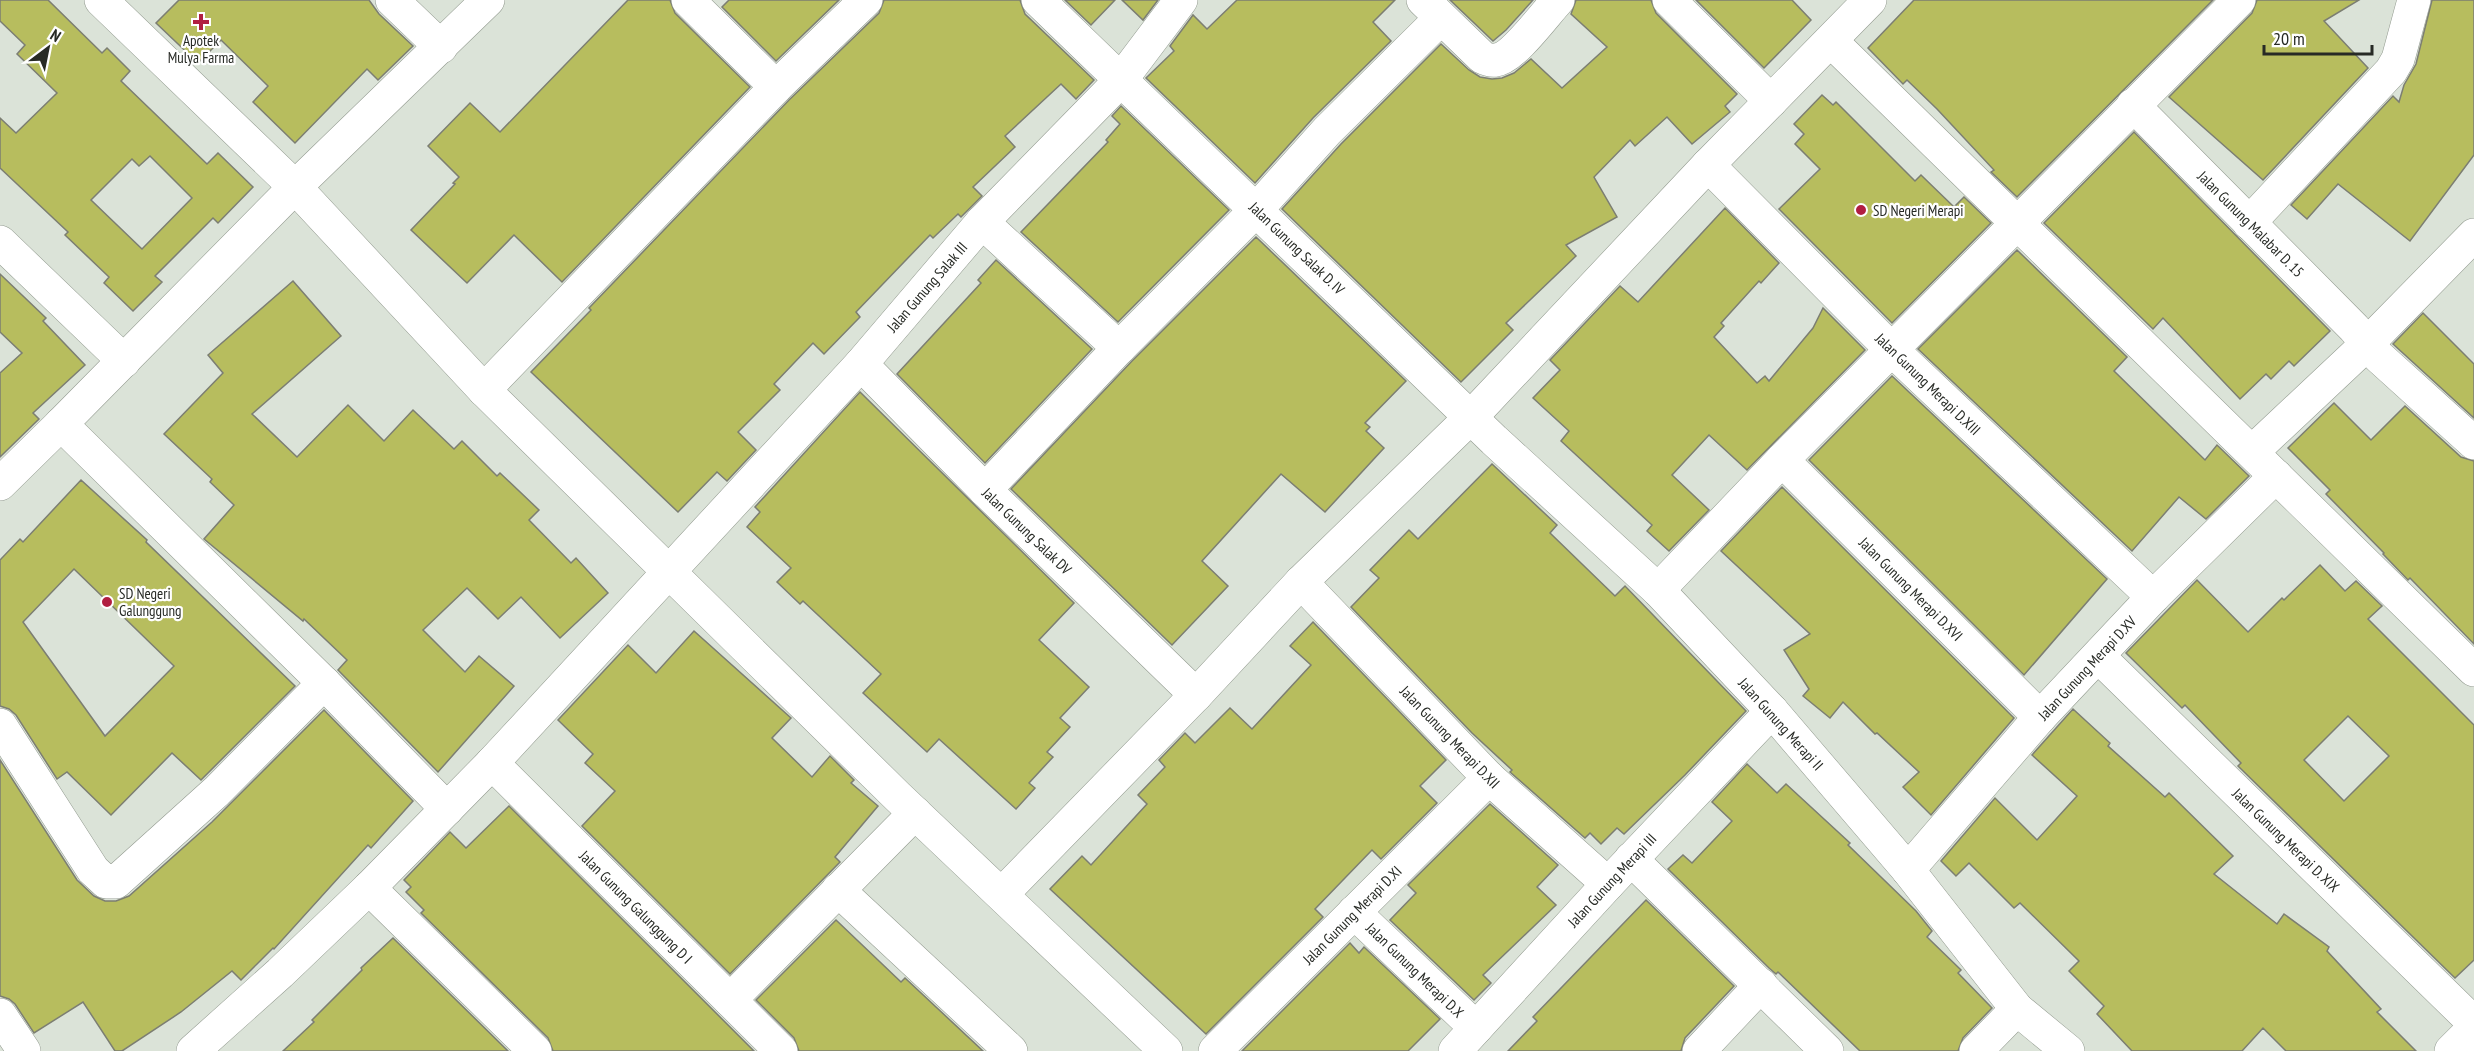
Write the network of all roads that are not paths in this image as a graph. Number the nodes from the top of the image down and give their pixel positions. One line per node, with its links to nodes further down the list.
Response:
1 (101, 0): 21 (street)
2 (392, 0): 15 (street)
3 (488, 0): 15 (street)
4 (688, 0): 17 (street)
5 (866, 0): 17 (street)
6 (1038, 0): 16 (street, Jalan Gunung Salak D. IV)
7 (1181, 0): 16 (street, Jalan Gunung Salak III)
8 (1558, 0): 13 (street)
9 (1669, 0): 18 (street)
10 (1870, 0): 14 (street)
11 (2239, 0): 19 (street)
12 (2414, 0): 25 (street)
13 (1432, 9): 22 (street)
14 (1831, 41): 18 (street); 24 (street)
15 (441, 47): 21 (street)
16 (1120, 81): 22 (street, Jalan Gunung Salak D. IV); 23 (street, Jalan Gunung Salak III)
17 (776, 87): 33 (street)
18 (1771, 101): 20 (street)
19 (2133, 105): 24 (street); 25 (street, Jalan Gunung Malabar D. 15)
20 (1708, 165): 30 (street, Jalan Gunung Merapi D.XIII); 34 (street)
21 (295, 187): 31 (street); 33 (street)
22 (1257, 209): 29 (street); 34 (street, Jalan Gunung Salak D. IV)
23 (982, 222): 29 (street); 32 (street, Jalan Gunung Salak III)
24 (2017, 222): 30 (street); 37 (street)
25 (2249, 223): 28 (street, Jalan Gunung Malabar D. 15)
26 (2474, 235): 28 (street)
27 (0, 242): 31 (street)
28 (2367, 344): 36 (street, Jalan Gunung Malabar D. 15); 37 (street)
29 (1119, 348): 41 (street)
30 (1891, 349): 38 (street); 45 (street, Jalan Gunung Merapi D.XIII)
31 (124, 361): 35 (street)
32 (861, 364): 41 (street, Jalan Gunung Salak DV); 42 (street, Jalan Gunung Salak III)
33 (484, 390): 42 (street)
34 (1471, 417): 43 (street); 44 (street, Jalan Gunung Merapi II)
35 (61, 424): 40 (street); 48 (street)
36 (2474, 443)
37 (2252, 452): 39 (street)
38 (1782, 460): 44 (street); 51 (street, Jalan Gunung Merapi D.XVI)
39 (2276, 476): 45 (street, Jalan Gunung Merapi D.XV); 47 (street)
40 (0, 484)
41 (985, 490): 49 (street, Jalan Gunung Salak DV)
42 (668, 570): 53 (street, Jalan Gunung Salak III); 56 (street)
43 (1301, 582): 49 (street); 54 (street, Jalan Gunung Merapi D.XII)
44 (1658, 590): 50 (street, Jalan Gunung Merapi II)
45 (2153, 597): 46 (street, Jalan Gunung Merapi D.XV)
46 (2099, 657): 51 (street, Jalan Gunung Merapi D.XV); 68 (street, Jalan Gunung Merapi D. XIX)
47 (2474, 670)
48 (324, 682): 52 (street); 55 (street)
49 (1196, 695): 62 (street)
50 (1772, 711): 57 (street, Jalan Gunung Merapi III); 58 (street, Jalan Gunung Merapi II)
51 (2040, 717): 58 (street, Jalan Gunung Merapi D.XV)
52 (0, 725)
53 (492, 763): 55 (street, Jalan Gunung Salak III); 65 (street, Jalan Gunung Galunggung D I)
54 (1489, 778): 59 (street, Jalan Gunung Merapi D.XII); 63 (street, Jalan Gunung Merapi D.XI)
55 (447, 809): 60 (street, Jalan Gunung Salak III)
56 (915, 813): 61 (street); 62 (street)
57 (1631, 859): 59 (street, Jalan Gunung Merapi III); 64 (street)
58 (1908, 870): 66 (street, Jalan Gunung Merapi II)
59 (1608, 884): 69 (street, Jalan Gunung Merapi III)
60 (369, 888): 71 (street, Jalan Gunung Salak III); 72 (street)
61 (838, 890): 65 (street); 74 (street)
62 (1002, 894): 75 (street)
63 (1354, 912): 69 (street, Jalan Gunung Merapi D.X); 76 (street, Jalan Gunung Merapi D.XI)
64 (1761, 985): 77 (street); 78 (street)
65 (729, 1000): 73 (street, Jalan Gunung Galunggung D I)
66 (2018, 1009): 79 (street); 80 (street, Jalan Gunung Merapi II)
67 (0, 1015): 70 (street)
68 (2474, 1026): 81 (street)
69 (1466, 1040)
70 (24, 1051)
71 (193, 1051)
72 (535, 1051)
73 (781, 1051)
74 (1011, 1051)
75 (1166, 1051)
76 (1215, 1051)
77 (1699, 1051)
78 (1827, 1051)
79 (1976, 1051)
80 (2068, 1051)
81 (2451, 1051)

